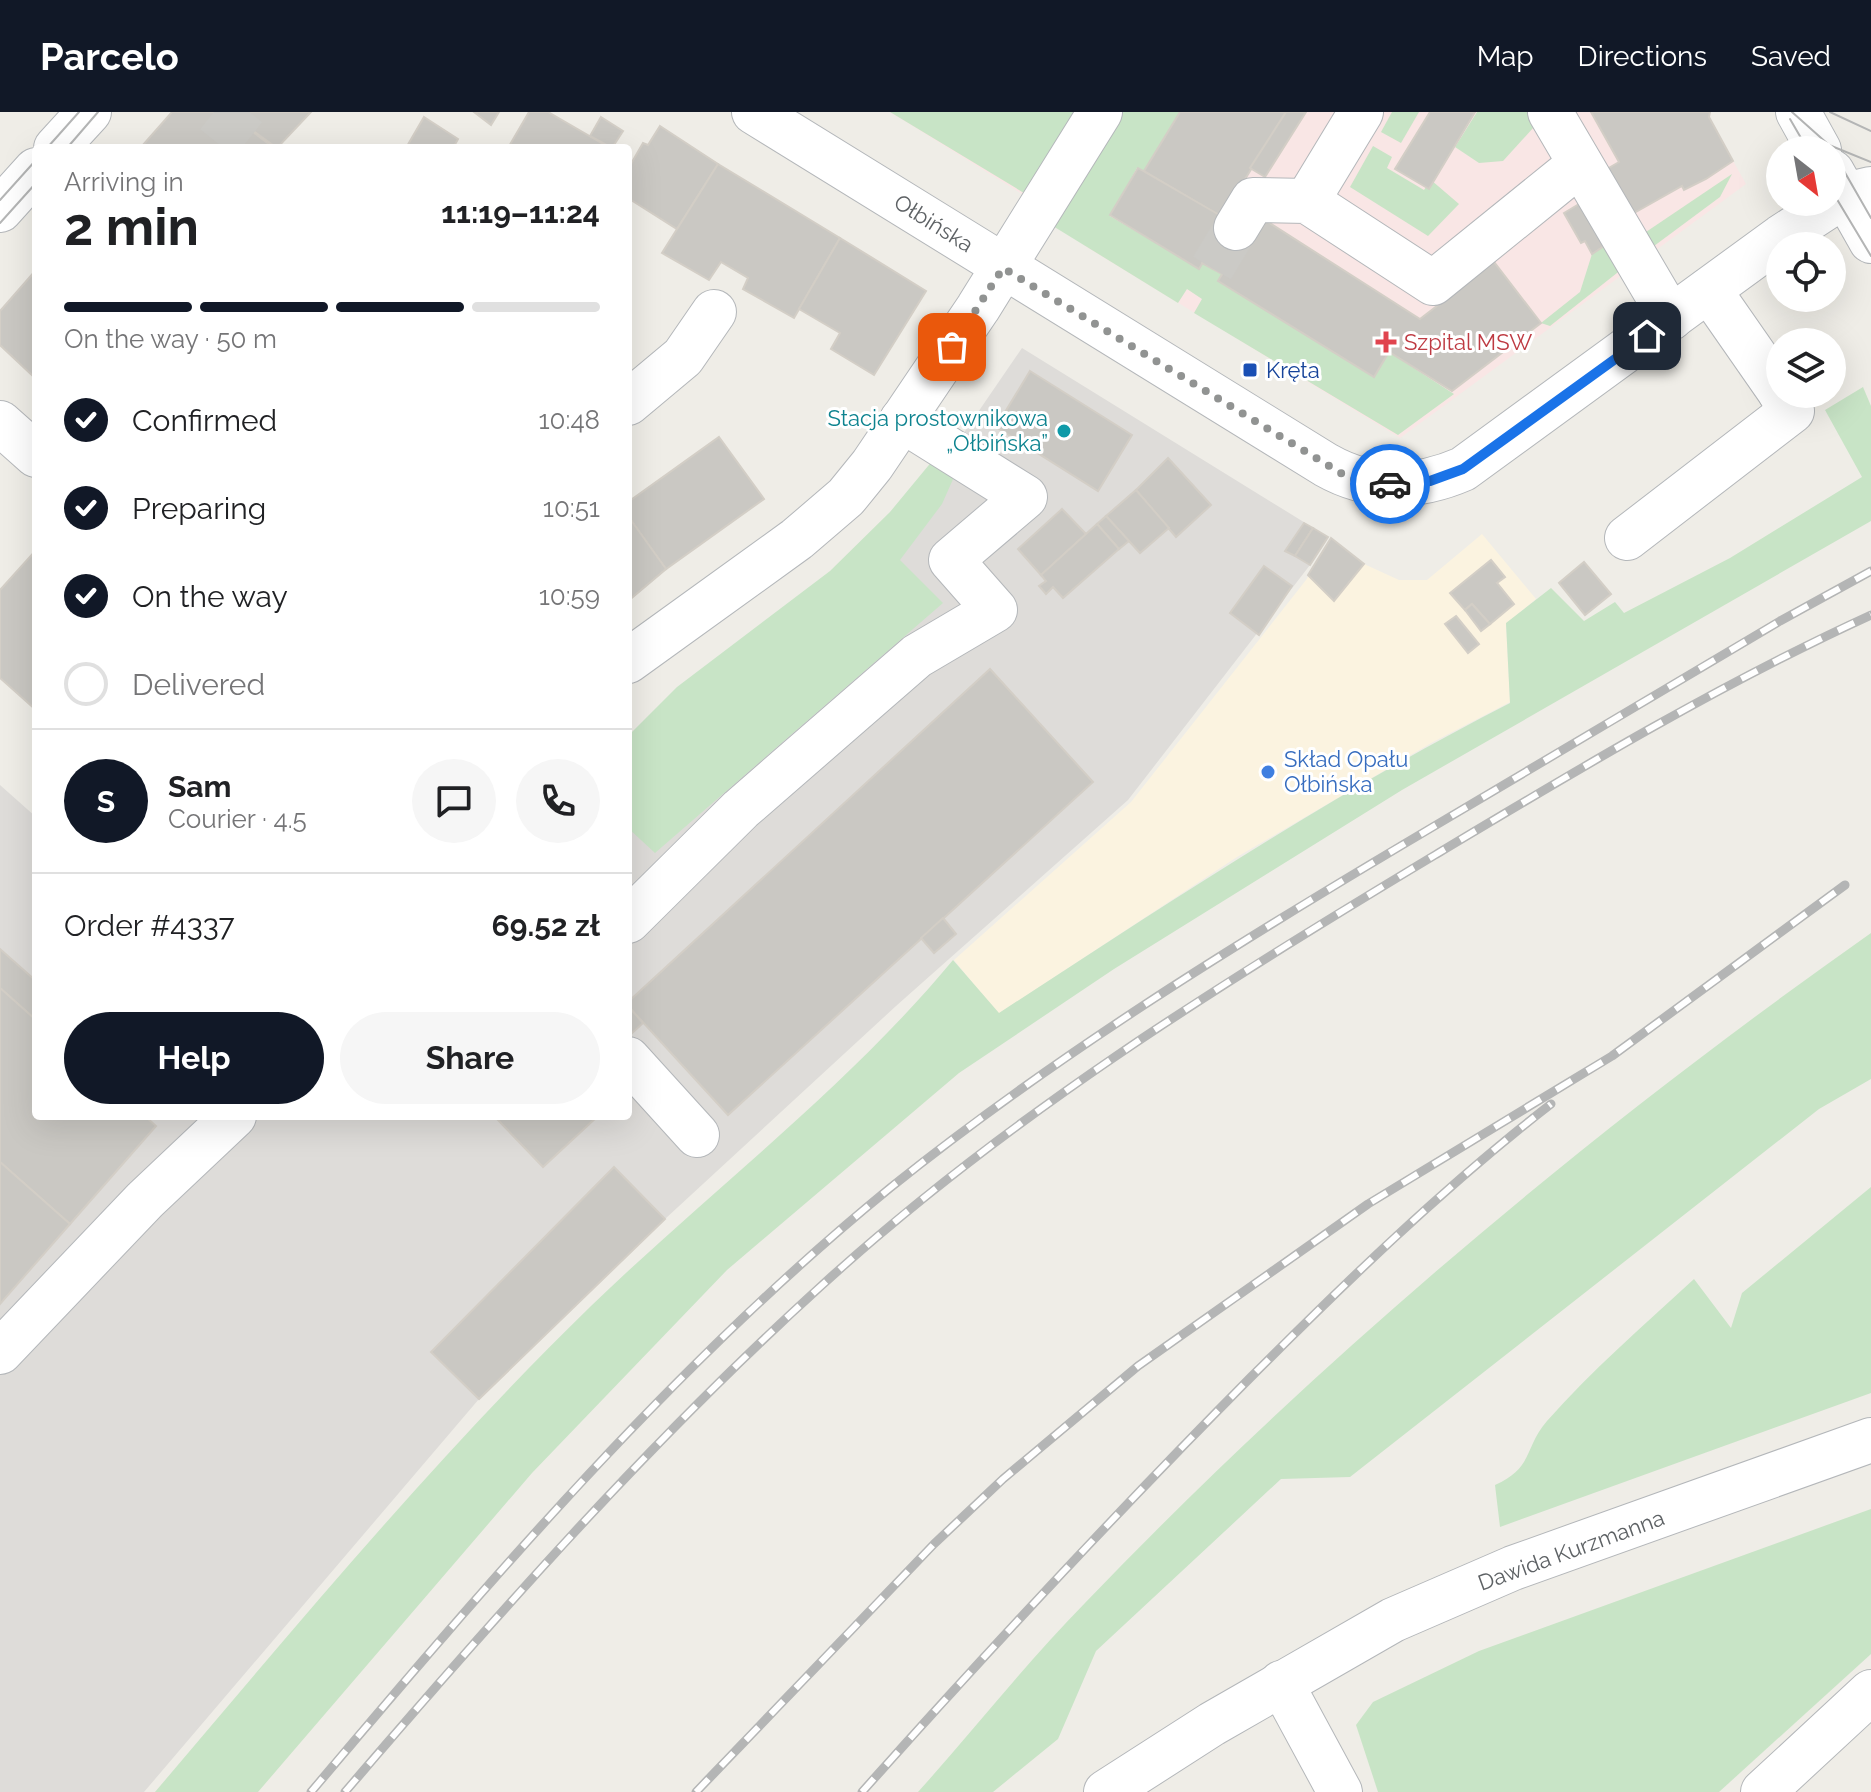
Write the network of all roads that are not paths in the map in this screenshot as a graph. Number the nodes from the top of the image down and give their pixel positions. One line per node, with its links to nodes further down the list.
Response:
1 (89, 112): 8 (street)
2 (754, 112): 14 (street, Ołbińska)
3 (1100, 112): 14 (street)
4 (1361, 112): 11 (street)
5 (1550, 112): 9 (street)
6 (1798, 112): 7 (street)
7 (1811, 136)
8 (60, 144)
9 (1580, 164): 11 (street); 17 (street)
10 (1849, 185): 13 (street); 15 (street, Ołbińska)
11 (1307, 201): 12 (street)
12 (1236, 228)
13 (1871, 241)
14 (1003, 268): 17 (street, Ołbińska); 21 (street)
15 (1709, 290): 17 (street, Ołbińska); 18 (street)
16 (714, 312): 19 (street)
17 (1671, 318)
18 (1766, 373)
19 (632, 400)
20 (1790, 408): 24 (street)
21 (902, 420): 25 (street); 26 (street)
22 (0, 423): 23 (street)
23 (32, 451)
24 (1627, 538)
25 (632, 658)
26 (632, 917)
27 (632, 1063): 29 (street)
28 (230, 1120): 30 (street)
29 (697, 1135)
30 (0, 1352)
31 (1871, 1440): 32 (street, Dawida Kurzmanna)
32 (1281, 1683): 34 (street, Dawida Kurzmanna); 35 (street)
33 (1871, 1692): 36 (street)
34 (1106, 1792)
35 (1340, 1792)
36 (1763, 1792)

